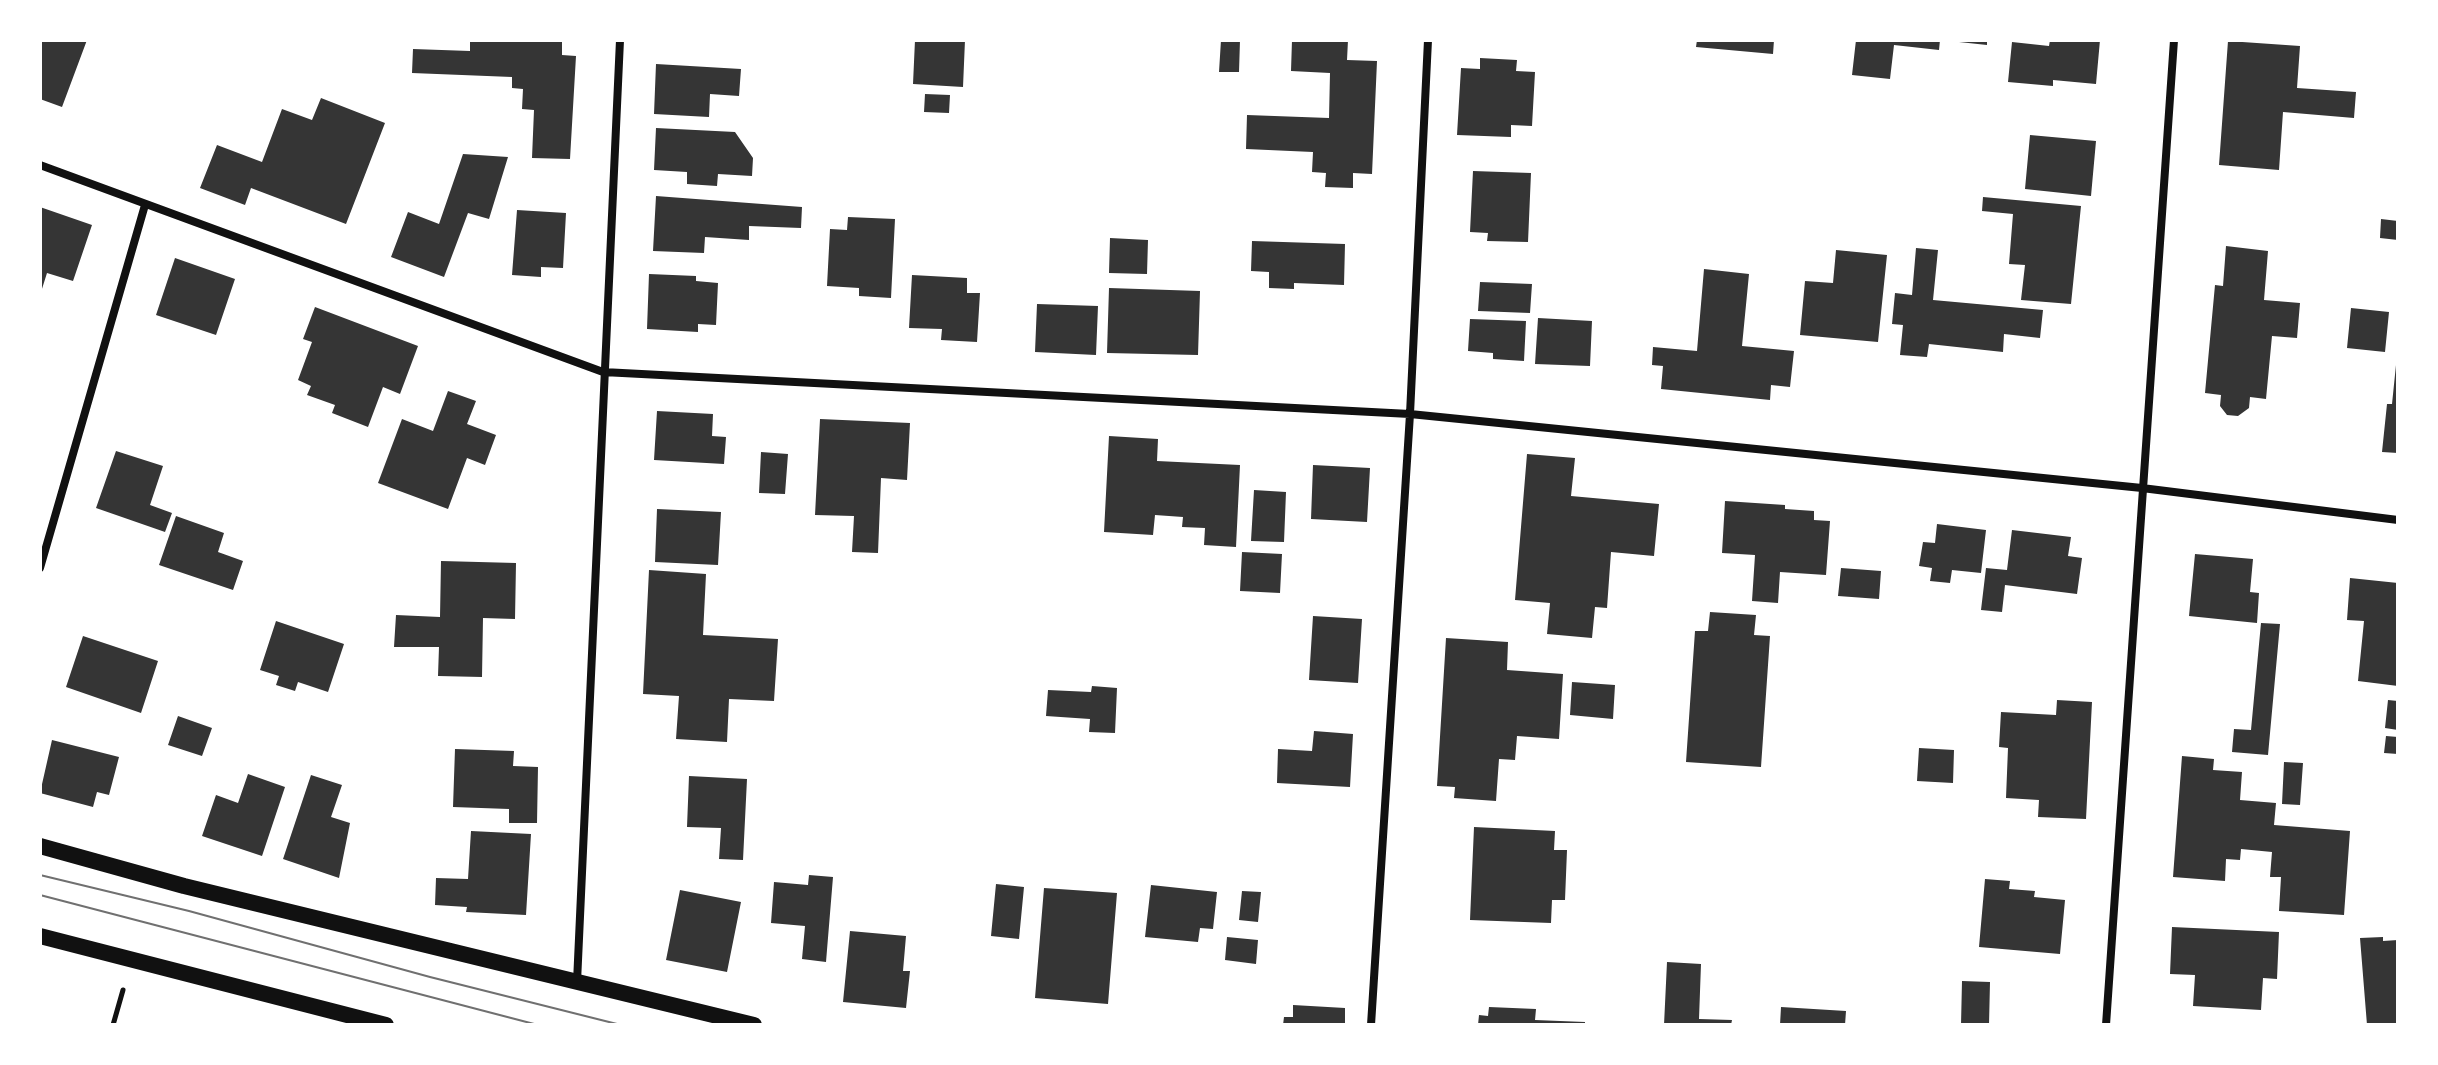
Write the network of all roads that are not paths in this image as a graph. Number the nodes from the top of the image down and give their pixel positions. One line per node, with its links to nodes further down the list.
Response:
1 (620, 40): 6 (street)
2 (1428, 40): 7 (street)
3 (2174, 40): 8 (street)
4 (40, 165): 5 (street)
5 (145, 205): 6 (street); 10 (street)
6 (603, 372): 7 (street); 13 (street)
7 (1410, 414): 8 (street); 16 (street)
8 (2142, 488): 9 (street); 17 (street)
9 (2398, 520)
10 (40, 568)
11 (40, 846): 13 (main road)
12 (40, 936): 14 (main road)
13 (577, 983): 15 (main road)
14 (386, 1025)
15 (754, 1025)
16 (1371, 1025)
17 (2106, 1025)

